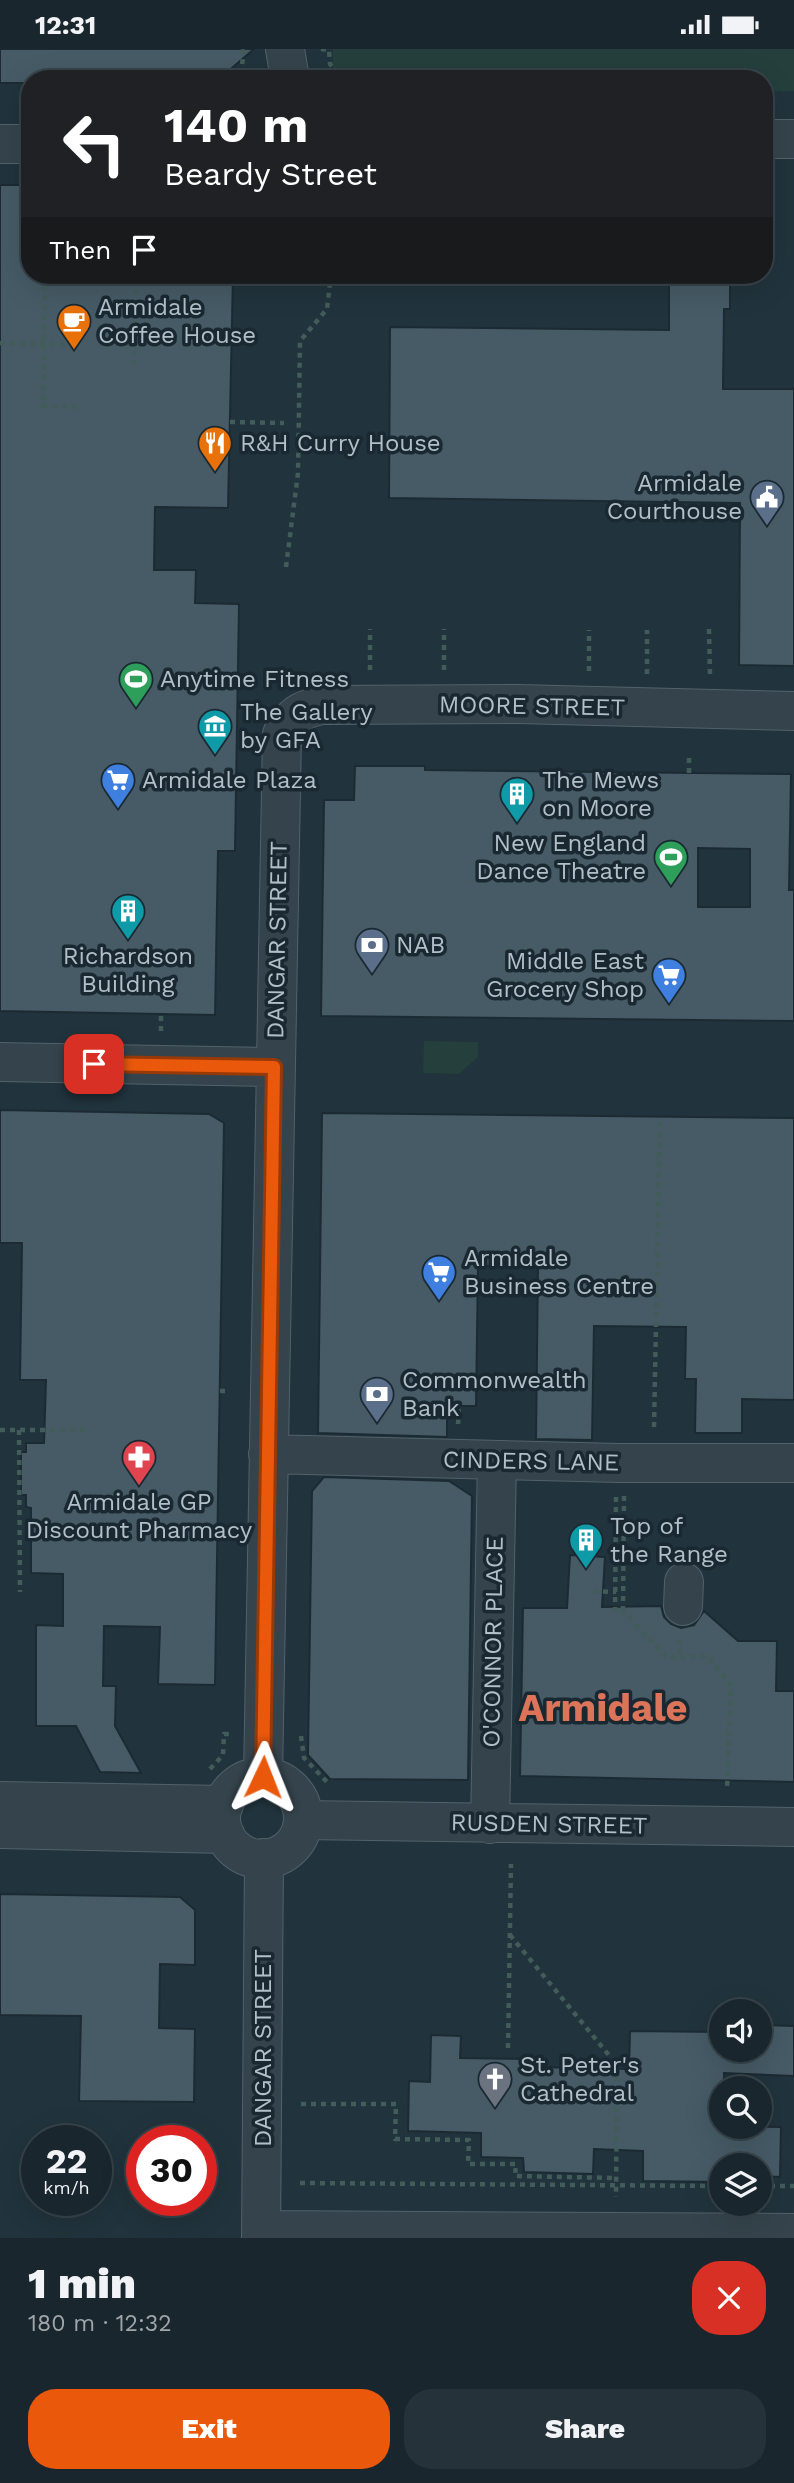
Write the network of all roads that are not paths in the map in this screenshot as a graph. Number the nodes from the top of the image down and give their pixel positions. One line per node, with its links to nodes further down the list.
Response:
1 (285, 49): 2 (street)
2 (288, 70)
3 (0, 118): 4 (street)
4 (21, 118)
5 (773, 139): 6 (street)
6 (794, 139)
7 (0, 144): 8 (street)
8 (21, 144)
9 (794, 711): 10 (street, MOORE STREET)
10 (282, 734): 12 (street, DANGAR STREET)
11 (0, 1062): 12 (street)
12 (274, 1067): 13 (street, DANGAR STREET)
13 (268, 1454): 14 (street, CINDERS LANE); 16 (street, DANGAR STREET)
14 (497, 1461): 15 (street, CINDERS LANE); 20 (street, O'CONNOR PLACE)
15 (794, 1463)
16 (263, 1777): 18 (street); 19 (street)
17 (0, 1801): 18 (street)
18 (224, 1820): 22 (street); 23 (street)
19 (303, 1821): 20 (street, RUSDEN STREET); 23 (street)
20 (490, 1824): 21 (street, RUSDEN STREET)
21 (794, 1826)
22 (0, 1829)
23 (264, 1858): 24 (street, DANGAR STREET)
24 (262, 2234): 25 (street)
25 (794, 2234)

